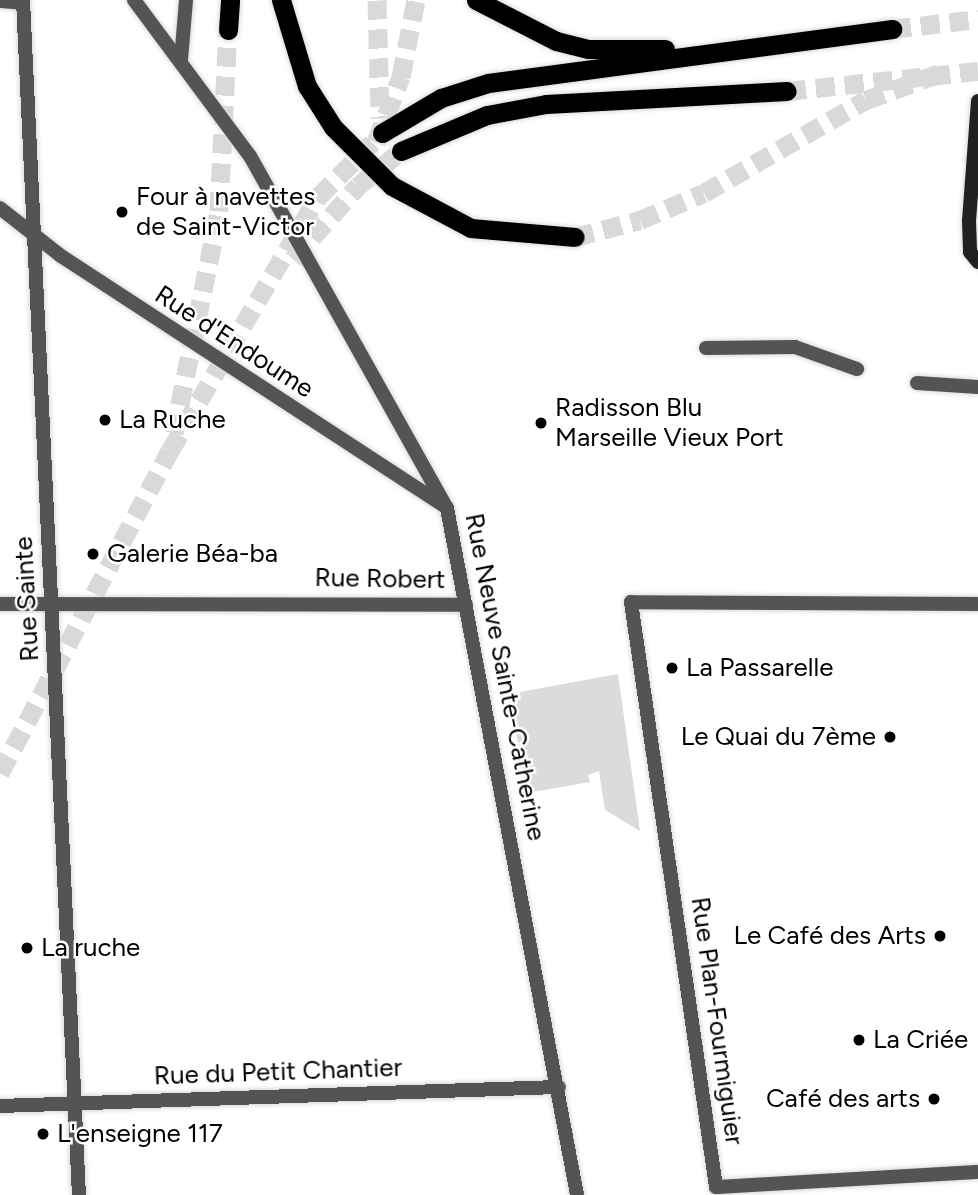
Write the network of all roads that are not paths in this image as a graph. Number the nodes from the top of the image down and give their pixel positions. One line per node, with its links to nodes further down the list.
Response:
1 (134, 0): 11 (street, Rue Neuve Sainte-Catherine)
2 (186, 0): 11 (street)
3 (230, 0): 9 (highway)
4 (281, 0): 18 (highway)
5 (476, 0): 10 (highway)
6 (0, 1): 7 (street)
7 (23, 1): 17 (street, Rue Sainte)
8 (892, 29): 10 (highway)
9 (229, 30)
10 (736, 47): 14 (highway)
11 (181, 60): 24 (street, Rue Neuve Sainte-Catherine)
12 (787, 91): 15 (highway)
13 (978, 101): 19 (main road)
14 (382, 133)
15 (401, 151)
16 (0, 208): 17 (street, Rue d'Endoume)
17 (34, 230): 24 (street, Rue d'Endoume); 25 (street, Rue Sainte)
18 (575, 237)
19 (978, 262)
20 (706, 348): 21 (street)
21 (857, 369)
22 (917, 383): 23 (street)
23 (978, 387)
24 (447, 508): 28 (street, Rue Neuve Sainte-Catherine)
25 (52, 603): 26 (street, Rue Robert); 28 (street, Rue Robert); 30 (street, Rue Sainte)
26 (0, 604)
27 (978, 604): 32 (street, Rue Plan-Fourmiguier)
28 (466, 605): 29 (street, Rue Neuve Sainte-Catherine)
29 (559, 1087): 30 (street, Rue du Petit Chantier); 34 (street, Rue Neuve Sainte-Catherine)
30 (75, 1104): 31 (street, Rue du Petit Chantier); 33 (street, Rue Sainte)
31 (0, 1106)
32 (978, 1172)
33 (79, 1195)
34 (577, 1195)

